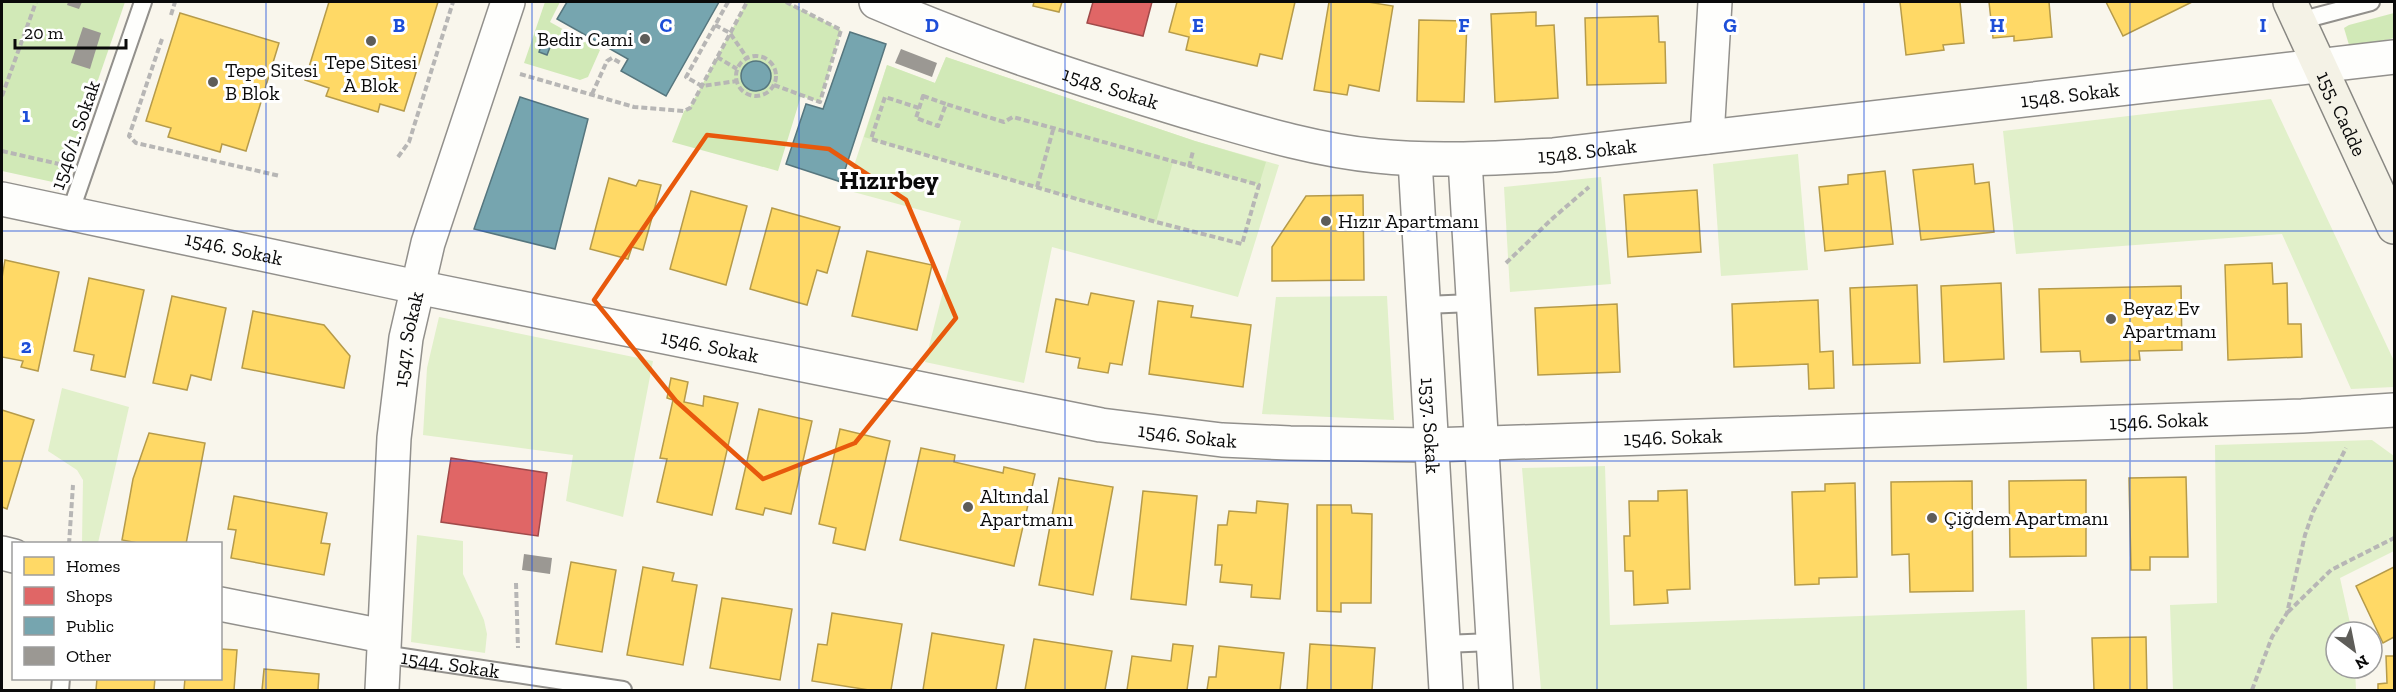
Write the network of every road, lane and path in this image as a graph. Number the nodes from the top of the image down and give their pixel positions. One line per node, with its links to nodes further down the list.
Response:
1 (36, 2): 28 (path)
2 (143, 2): 44 (lane, 1546/1. Sokak)
3 (175, 2): 13 (path)
4 (453, 2): 35 (path)
5 (508, 2): 20 (street, 1547. Sokak)
6 (728, 2): 14 (path)
7 (747, 2): 15 (path)
8 (786, 2): 25 (path)
9 (876, 2): 36 (street, 1548. Sokak)
10 (1715, 2): 32 (street)
11 (2371, 2): 12 (lane)
12 (2294, 11): 22 (street, 155. Cadde)
13 (170, 15)
14 (715, 25): 15 (path); 26 (path)
15 (730, 33): 17 (path); 19 (path)
16 (163, 37): 40 (path)
17 (717, 57): 23 (path); 26 (path)
18 (2394, 57): 22 (street, 1548. Sokak)
19 (747, 58): 23 (path); 25 (path)
20 (487, 64): 27 (path); 47 (street, 1547. Sokak)
21 (622, 64): 27 (path)
22 (2320, 66): 32 (street, 1548. Sokak); 45 (street, 155. Cadde)
23 (737, 69): 24 (path)
24 (737, 81): 25 (path); 26 (path)
25 (774, 85)
26 (702, 86): 27 (path)
27 (592, 94)
28 (2, 96)
29 (946, 104): 30 (path); 30 (path); 31 (path)
30 (919, 108): 42 (path)
31 (1053, 129): 39 (path); 42 (path)
32 (1707, 137): 37 (street, 1548. Sokak)
33 (1195, 141): 39 (path)
34 (2, 151): 38 (path)
35 (398, 158)
36 (1415, 160): 37 (street, 1548. Sokak); 49 (street, 1537. Sokak)
37 (1465, 160): 48 (street)
38 (68, 166)
39 (1189, 167): 42 (path)
40 (280, 176)
41 (1592, 185): 46 (path)
42 (1037, 187)
43 (2, 198): 44 (street, 1546. Sokak)
44 (70, 213): 47 (street, 1546. Sokak)
45 (2394, 227)
46 (1499, 269)
47 (417, 287): 52 (street, 1546. Sokak); 62 (street, 1547. Sokak)
48 (1473, 303): 49 (lane); 51 (street)
49 (1424, 305): 52 (street, 1537. Sokak)
50 (2394, 410): 51 (street, 1546. Sokak)
51 (1482, 443): 52 (street, 1546. Sokak); 60 (street)
52 (1431, 445): 61 (street, 1537. Sokak)
53 (2350, 445): 59 (path)
54 (73, 485): 56 (path)
55 (2394, 538): 59 (path)
56 (69, 542)
57 (516, 583): 63 (path)
58 (222, 605): 62 (street, 1544. Sokak)
59 (2287, 613): 68 (path)
60 (1493, 642): 61 (lane); 67 (street)
61 (1443, 644): 66 (street, 1537. Sokak)
62 (383, 645): 63 (lane, 1544. Sokak); 64 (street, 1547. Sokak)
63 (516, 675): 65 (lane, 1544. Sokak)
64 (382, 690)
65 (623, 690)
66 (1446, 690)
67 (1496, 690)
68 (2252, 690)

